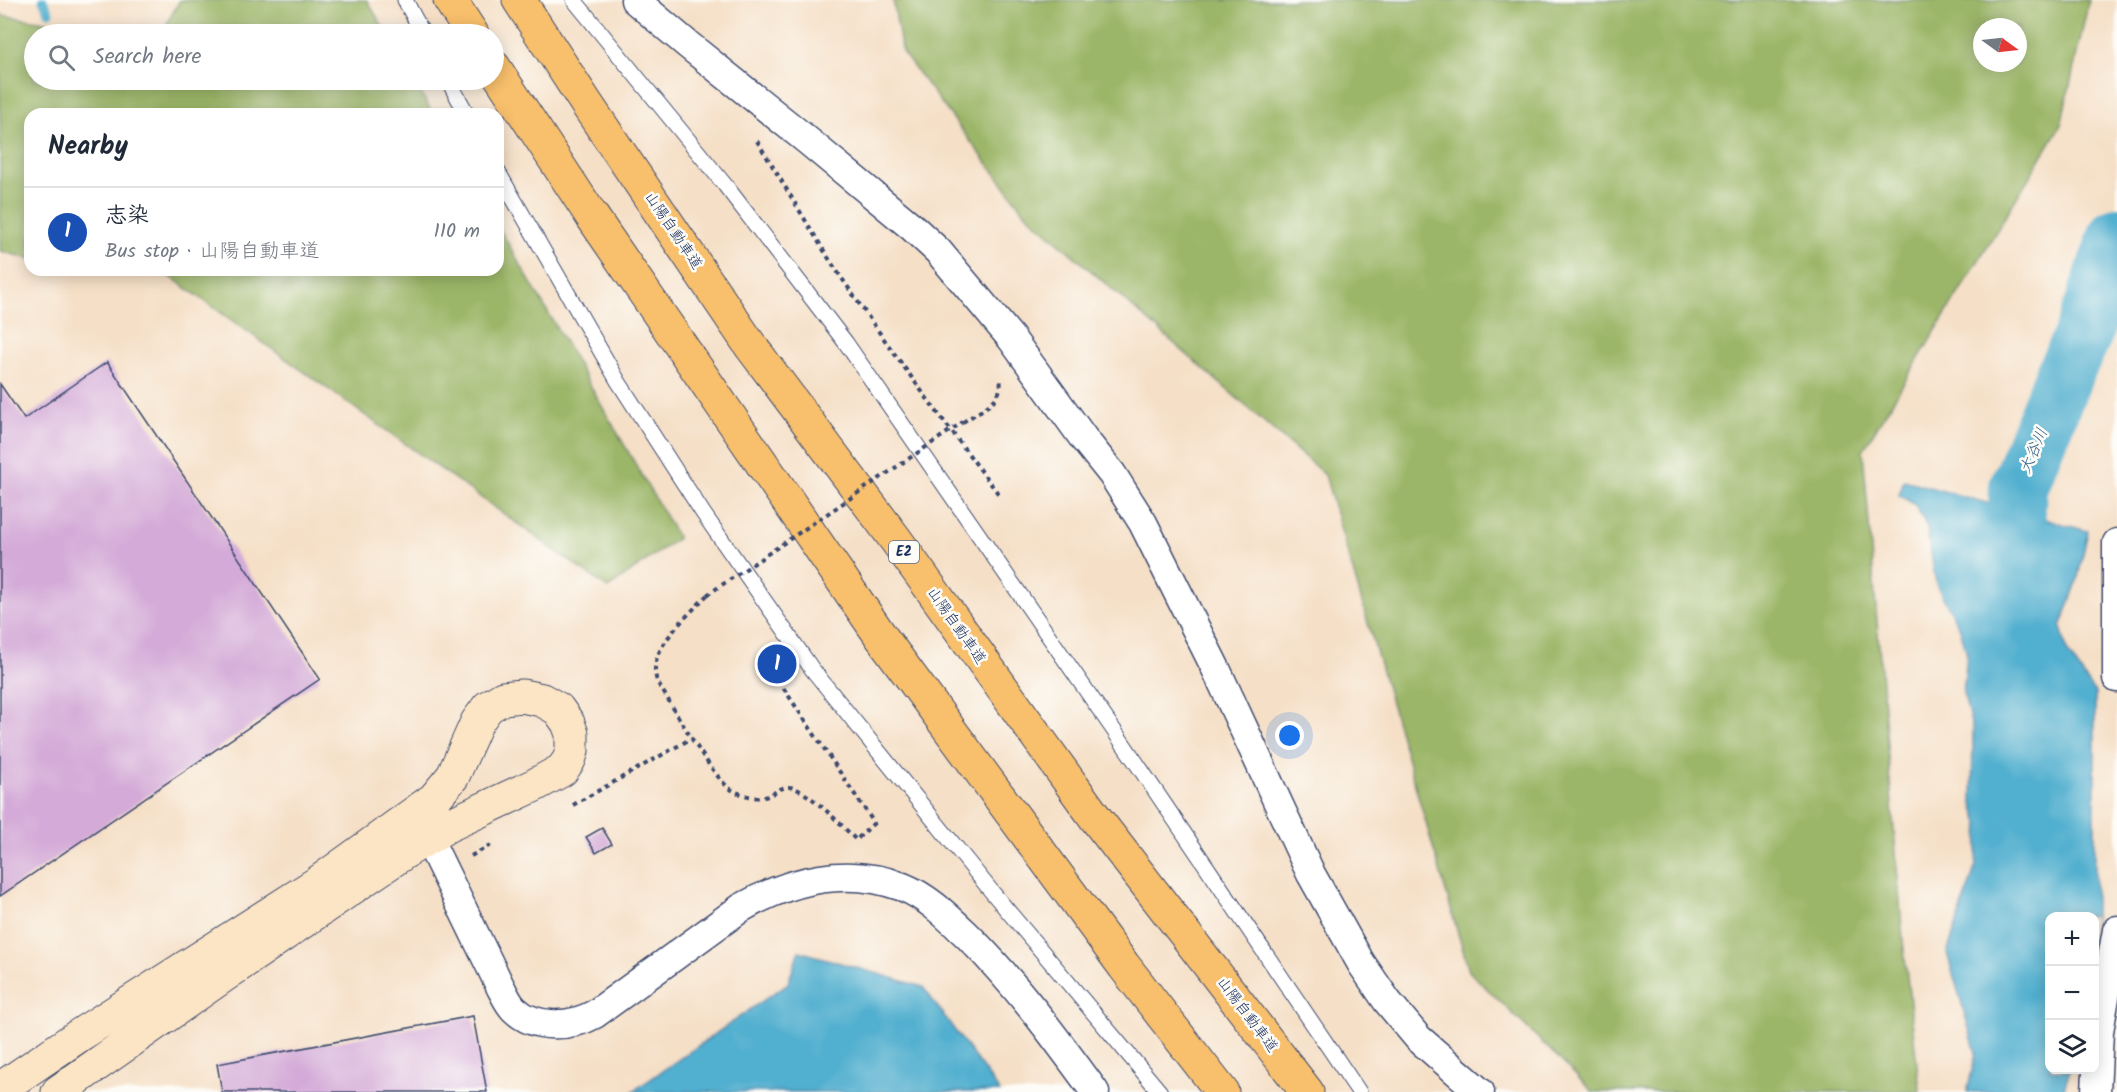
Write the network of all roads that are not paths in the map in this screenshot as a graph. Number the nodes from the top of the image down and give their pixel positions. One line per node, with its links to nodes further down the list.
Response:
1 (405, 0): 6 (lane)
2 (450, 0): 7 (highway)
3 (519, 0): 21 (highway, 山陽自動車道 / E2)
4 (574, 0): 22 (lane)
5 (635, 0): 23 (street)
6 (418, 24)
7 (466, 24)
8 (504, 82): 20 (highway)
9 (453, 90): 10 (lane)
10 (463, 108)
11 (504, 182): 19 (lane)
12 (2117, 543): 13 (street)
13 (2117, 678)
14 (428, 838): 16 (street); 17 (street); 18 (street)
15 (2117, 930): 24 (street)
16 (0, 1089)
17 (58, 1092)
18 (1095, 1092)
19 (1160, 1092)
20 (1221, 1092)
21 (1307, 1092)
22 (1359, 1092)
23 (1480, 1092)
24 (2096, 1092)

